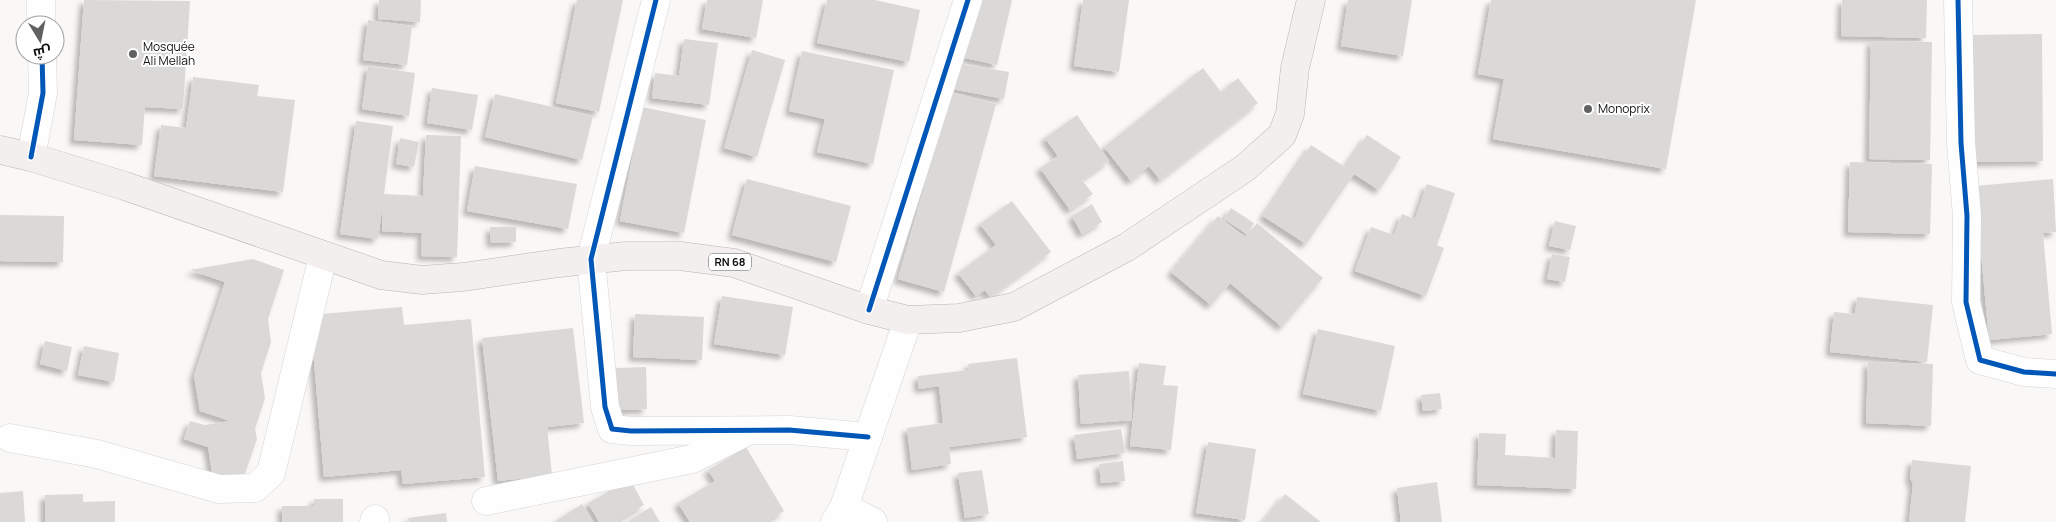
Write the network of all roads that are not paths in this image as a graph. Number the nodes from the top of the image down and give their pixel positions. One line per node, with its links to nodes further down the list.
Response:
1 (41, 0): 6 (street)
2 (656, 0): 11 (street)
3 (968, 0): 12 (street)
4 (1311, 0): 13 (main road, RN 68)
5 (1958, 0): 14 (street)
6 (41, 15)
7 (42, 65): 9 (street)
8 (0, 150): 9 (main road, RN 68)
9 (31, 157): 10 (main road, RN 68)
10 (323, 256): 11 (main road, RN 68); 17 (street)
11 (591, 259): 12 (main road, RN 68); 15 (street)
12 (868, 310): 13 (main road, RN 68)
13 (908, 320): 16 (street)
14 (2056, 374)
15 (750, 430): 16 (street); 18 (street)
16 (868, 437): 19 (street)
17 (10, 438)
18 (486, 501)
19 (839, 515): 20 (street)
20 (873, 522)

